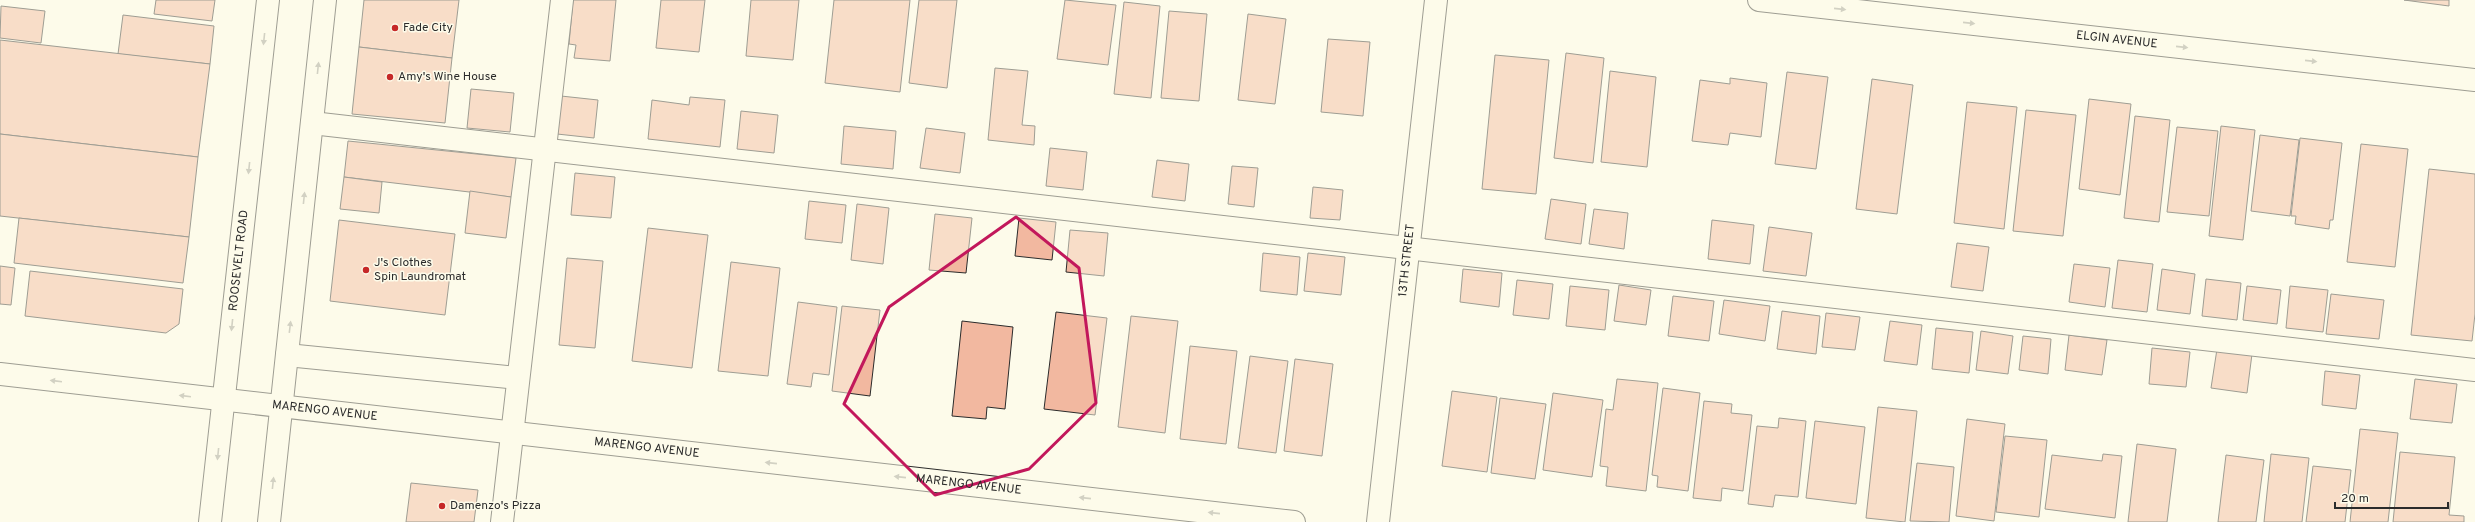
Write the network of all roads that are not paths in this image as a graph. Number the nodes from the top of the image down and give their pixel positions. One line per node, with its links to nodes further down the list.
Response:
1 (268, 0): 14 (street, ROOSEVELT ROAD, one-way to 14)
2 (325, 0): 7 (street, one-way to 2)
3 (562, 0): 8 (street)
4 (1436, 0): 9 (street, 13TH STREET)
5 (1760, 0): 6 (street, ELGIN AVENUE, one-way to 6)
6 (2475, 80)
7 (312, 124): 8 (street); 10 (street, one-way to 7)
8 (545, 151): 9 (street); 13 (street)
9 (1408, 248): 11 (street); 21 (street, 13TH STREET)
10 (287, 355): 13 (street); 15 (street)
11 (2475, 370)
12 (0, 374): 14 (street, MARENGO AVENUE, one-way to 12)
13 (518, 378): 16 (street)
14 (223, 401): 15 (street, MARENGO AVENUE); 17 (street, ROOSEVELT ROAD, one-way to 17)
15 (282, 407): 16 (street, MARENGO AVENUE); 18 (street, one-way to 15)
16 (511, 433): 19 (street); 20 (street, MARENGO AVENUE, one-way to 16)
17 (210, 522)
18 (269, 522)
19 (502, 522)
20 (1294, 522)
21 (1378, 522)

